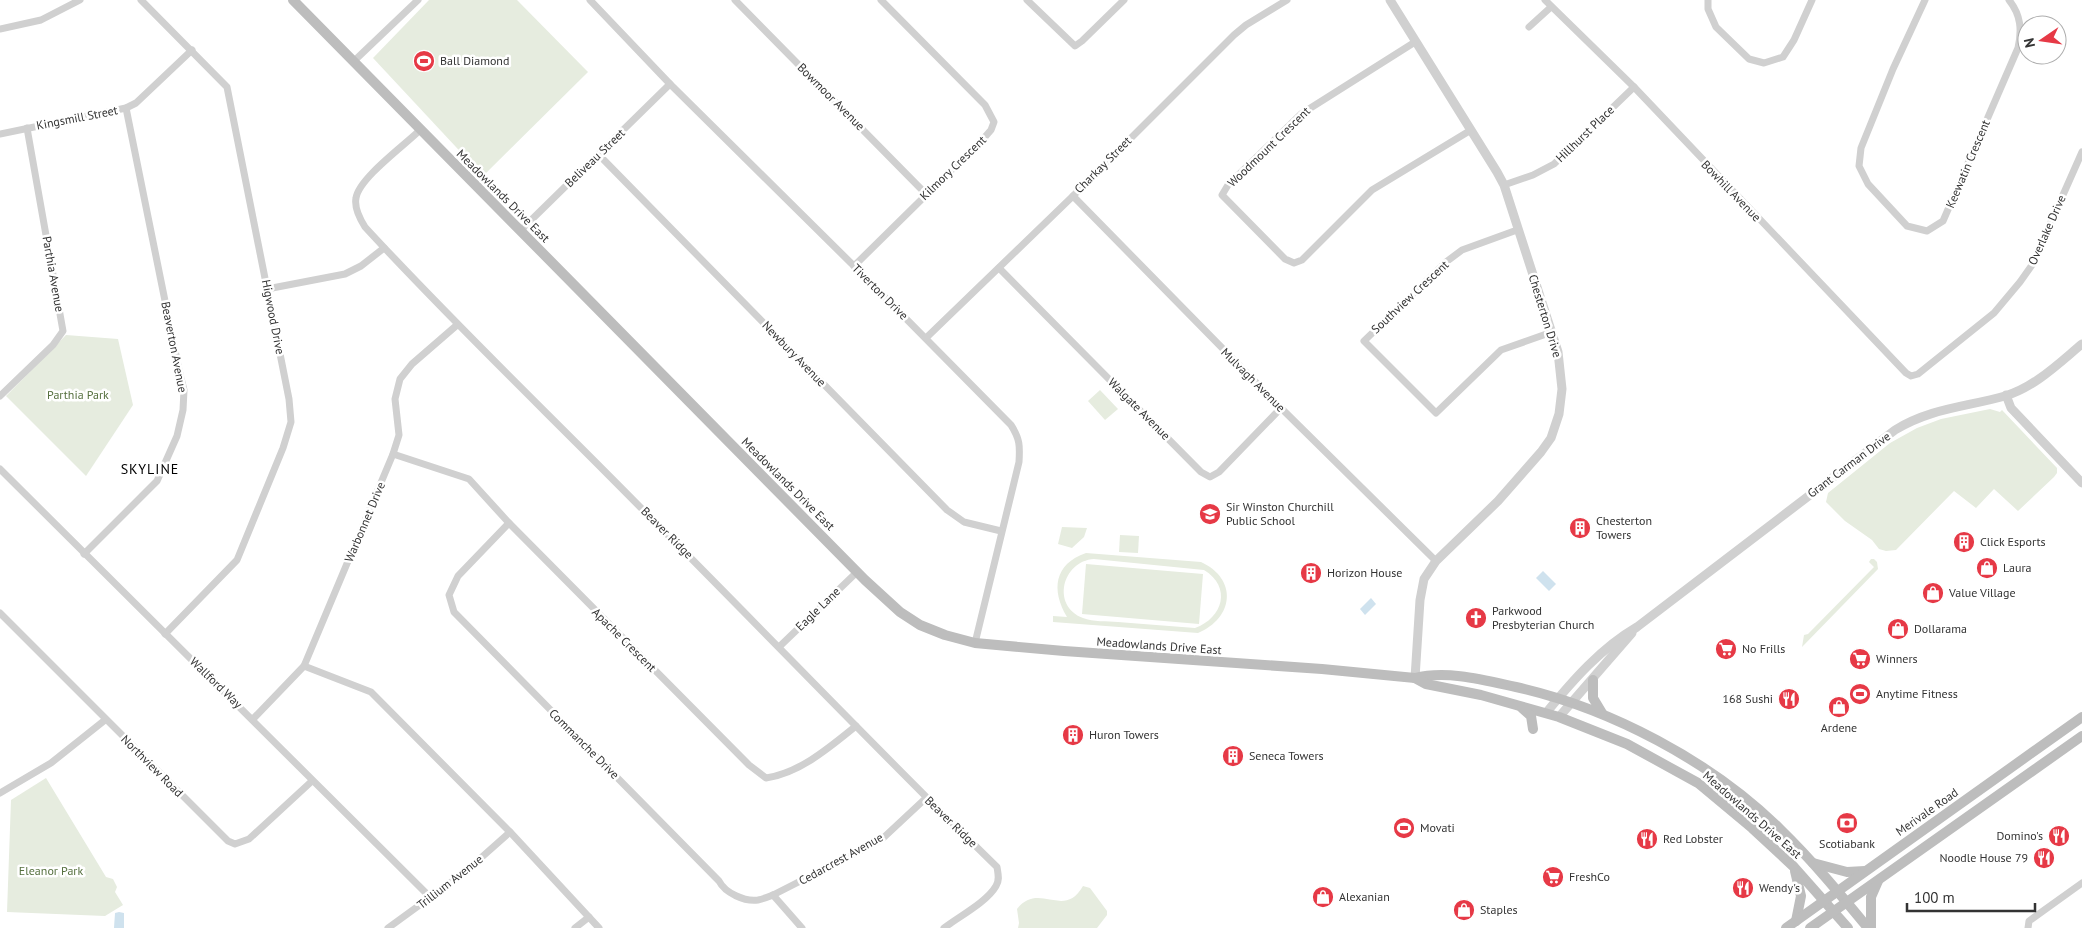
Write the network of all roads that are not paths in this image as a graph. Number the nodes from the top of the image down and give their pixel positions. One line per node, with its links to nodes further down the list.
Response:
1 (80, 0): 19 (street)
2 (141, 0): 21 (street, Higwood Drive)
3 (293, 0): 22 (main road, Meadowlands Drive East)
4 (418, 0): 22 (street)
5 (590, 0): 23 (street, Tiverton Drive)
6 (735, 0): 33 (street, Bowmoor Avenue)
7 (881, 0): 33 (street, Kilmory Crescent)
8 (1027, 0): 9 (street)
9 (1124, 0)
10 (1287, 0): 34 (street, Charkay Street)
11 (1390, 0): 20 (street, Chesterton Drive)
12 (1544, 0): 17 (street, Bowhill Avenue)
13 (1708, 0): 14 (street)
14 (1812, 0)
15 (1924, 0): 16 (street, Keewatin Crescent)
16 (2009, 0)
17 (1551, 7): 18 (street); 24 (street, Bowhill Avenue)
18 (1529, 27)
19 (0, 29)
20 (1415, 42): 28 (street, Chesterton Drive); 28 (street, Woodmount Crescent)
21 (192, 50): 25 (street, Kingsmill Street); 40 (street, Higwood Drive)
22 (354, 62): 27 (main road, Meadowlands Drive East)
23 (670, 84): 31 (street, Beliveau Street); 38 (street, Tiverton Drive)
24 (1634, 87): 32 (street, Hillhurst Place); 45 (street, Bowhill Avenue)
25 (126, 108): 26 (street, Kingsmill Street); 54 (street, Beaverton Avenue)
26 (27, 128): 29 (street, Kingsmill Street); 47 (street, Parthia Avenue)
27 (420, 130): 36 (main road, Meadowlands Drive East); 37 (street, Beaver Ridge)
28 (1471, 130): 32 (street, Chesterton Drive)
29 (0, 134)
30 (2082, 152): 45 (street, Overlake Drive)
31 (598, 155): 36 (street, Beliveau Street); 53 (street, Newbury Avenue)
32 (1504, 186): 35 (street, Chesterton Drive)
33 (926, 194): 38 (street, Kilmory Crescent)
34 (1072, 196): 39 (street, Charkay Street); 48 (street, Mulvagh Avenue)
35 (1517, 230): 42 (street, Chesterton Drive); 42 (street, Southview Crescent)
36 (520, 231): 56 (main road, Meadowlands Drive East)
37 (384, 248): 40 (street); 41 (street, Beaver Ridge)
38 (854, 266): 43 (street, Tiverton Drive)
39 (999, 268): 43 (street, Charkay Street); 48 (street, Walgate Avenue)
40 (267, 289): 59 (street, Higwood Drive)
41 (457, 324): 49 (street, Warbonnet Drive); 61 (street, Beaver Ridge)
42 (1552, 332): 55 (street, Chesterton Drive)
43 (926, 338): 53 (street, Tiverton Drive)
44 (2082, 344): 46 (street, Grant Carman Drive)
45 (1911, 376)
46 (2006, 395): 51 (street); 58 (street, Grant Carman Drive)
47 (0, 396)
48 (1281, 408): 55 (street, Mulvagh Avenue)
49 (393, 454): 52 (street, Apache Crescent); 62 (street, Warbonnet Drive)
50 (0, 468): 54 (street, Wallford Way)
51 (2082, 483)
52 (509, 524): 74 (street, Apache Crescent); 87 (street, Commanche Drive)
53 (1001, 531): 60 (street, Tiverton Drive)
54 (84, 554): 59 (street, Wallford Way)
55 (1436, 561): 63 (street, Chesterton Drive)
56 (856, 572): 60 (main road, Meadowlands Drive East); 61 (street, Eagle Lane)
57 (0, 613): 73 (street, Northview Road)
58 (1637, 627): 64 (street, Grant Carman Drive); 65 (street, Grant Carman Drive)
59 (165, 634): 72 (street, Wallford Way)
60 (975, 643): 63 (main road, Meadowlands Drive East)
61 (780, 647): 74 (street, Beaver Ridge)
62 (304, 666): 72 (street, Warbonnet Drive); 80 (street)
63 (1415, 678): 65 (main road, Meadowlands Drive East); 67 (main road, Meadowlands Drive East)
64 (1593, 680): 66 (street, Grant Carman Drive); 69 (main road)
65 (1558, 698): 66 (main road, Meadowlands Drive East); 68 (street, Grant Carman Drive)
66 (1573, 702): 69 (main road, Meadowlands Drive East); 70 (street, Grant Carman Drive)
67 (1520, 705): 68 (main road, Meadowlands Drive East); 75 (main road)
68 (1546, 713): 70 (main road, Meadowlands Drive East)
69 (1602, 713): 81 (main road, Meadowlands Drive East)
70 (1559, 717): 82 (main road, Meadowlands Drive East)
71 (2082, 717): 83 (main road, Merivale Road)
72 (253, 719): 77 (street, Wallford Way)
73 (105, 720): 77 (street, Northview Road); 78 (street)
74 (856, 726): 79 (street, Beaver Ridge)
75 (1533, 729)
76 (2082, 736): 84 (main road)
77 (312, 781): 88 (street, Wallford Way)
78 (0, 793)
79 (926, 798): 87 (street, Cedarcrest Avenue); 98 (street, Beaver Ridge)
80 (510, 832): 88 (street, Trillium Avenue); 92 (street)
81 (1812, 863): 83 (main road); 86 (main road, Meadowlands Drive East)
82 (1794, 867): 89 (main road, Meadowlands Drive East); 93 (main road)
83 (1866, 871): 86 (main road, Merivale Road)
84 (1878, 880): 90 (main road); 102 (main road)
85 (2082, 883): 103 (street)
86 (1838, 891): 89 (main road, Merivale Road); 90 (main road, Meadowlands Drive East)
87 (774, 895): 97 (street)
88 (431, 898): 94 (street, Trillium Avenue)
89 (1824, 901): 91 (main road, Meadowlands Drive East); 93 (main road, Merivale Road)
90 (1846, 902): 91 (main road); 102 (main road, Meadowlands Drive East)
91 (1833, 912): 100 (main road); 101 (main road, Meadowlands Drive East)
92 (589, 917): 95 (street); 96 (street)
93 (1796, 921): 99 (main road, Merivale Road)
94 (388, 928)
95 (575, 928)
96 (599, 928)
97 (802, 928)
98 (944, 928)
99 (1786, 928)
100 (1810, 928)
101 (1848, 928)
102 (1870, 928)
103 (2028, 928)

